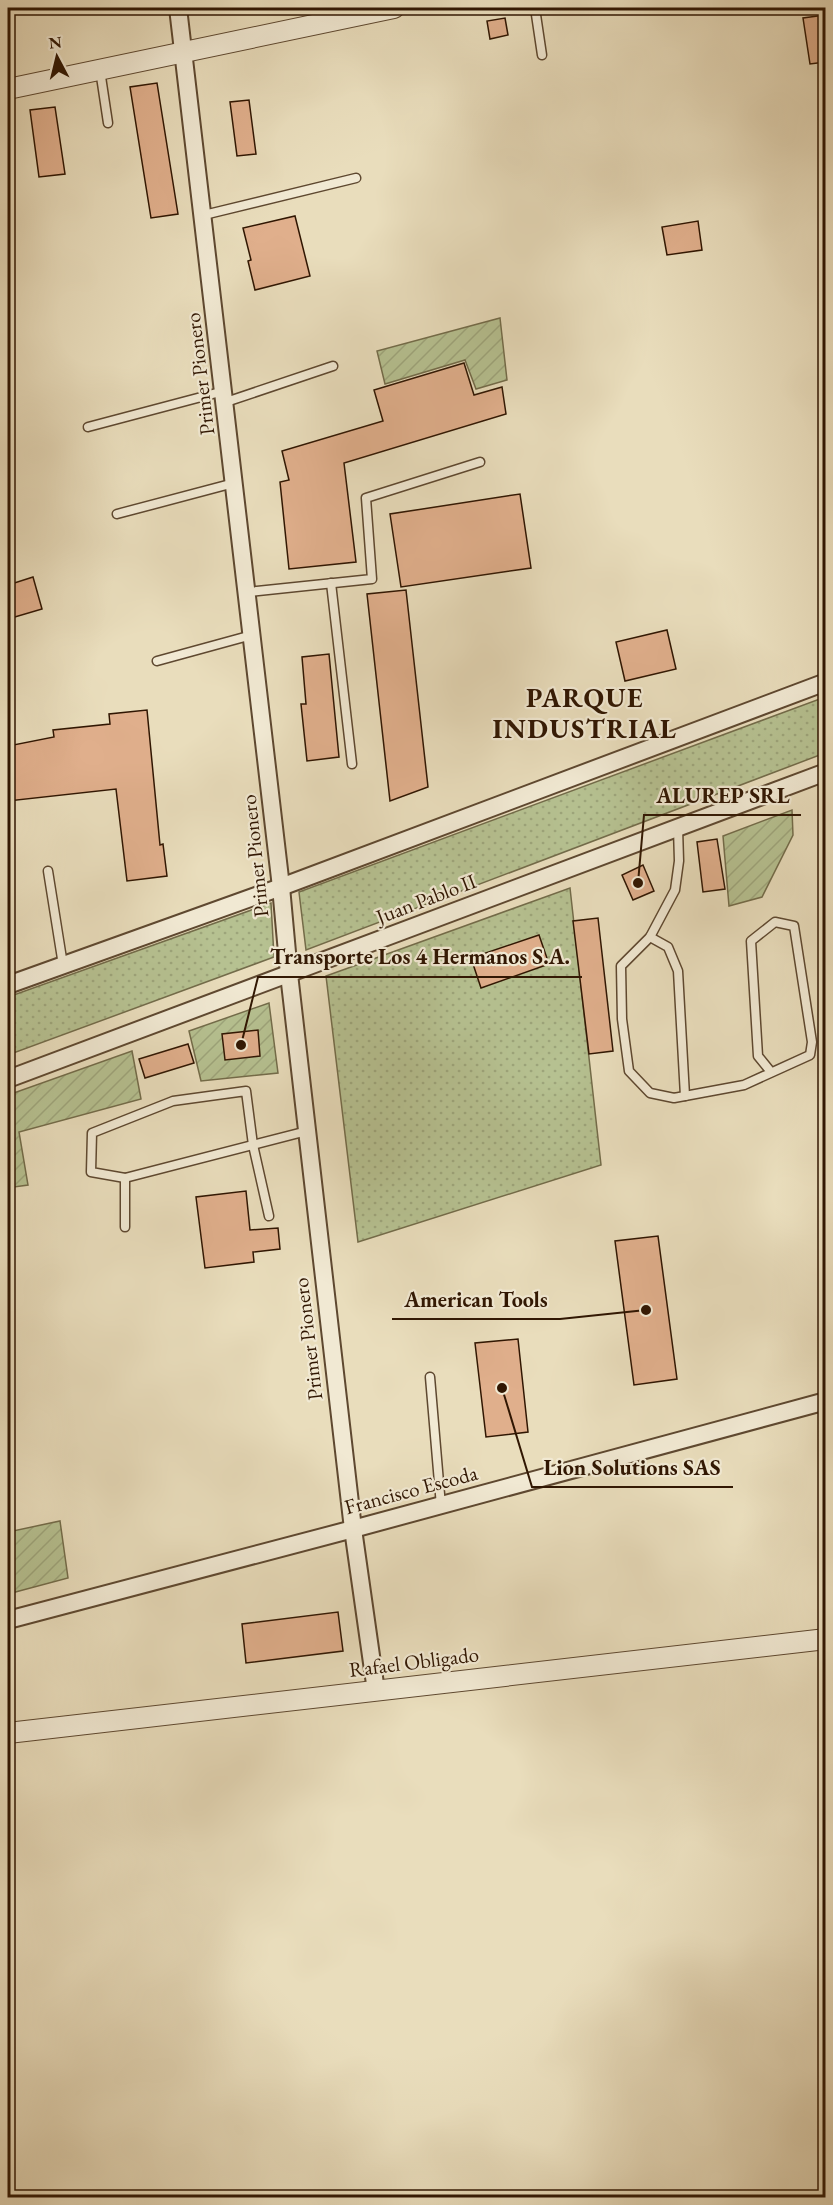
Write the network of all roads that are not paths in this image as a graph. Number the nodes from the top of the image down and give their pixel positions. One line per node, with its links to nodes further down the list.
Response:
1 (178, 8): 4 (street, Primer Pionero)
2 (394, 8): 4 (street)
3 (535, 8): 5 (lane)
4 (185, 53): 6 (street); 10 (street, Primer Pionero)
5 (542, 56)
6 (100, 70): 7 (street); 8 (lane)
7 (8, 89)
8 (108, 123)
9 (356, 178): 10 (lane)
10 (204, 215): 12 (street, Primer Pionero)
11 (333, 366): 12 (lane)
12 (225, 396): 13 (lane); 15 (street, Primer Pionero)
13 (88, 427)
14 (480, 462): 17 (lane)
15 (235, 483): 16 (lane); 18 (street, Primer Pionero)
16 (117, 514)
17 (331, 584): 18 (lane); 22 (lane)
18 (248, 592): 19 (street, Primer Pionero)
19 (252, 635): 20 (lane); 26 (street, Primer Pionero)
20 (157, 661)
21 (825, 682): 26 (street)
22 (352, 764)
23 (825, 772): 24 (street, Juan Pablo II)
24 (678, 828): 27 (lane); 29 (street, Juan Pablo II)
25 (48, 871): 28 (lane)
26 (281, 887): 28 (street); 29 (street, Primer Pionero)
27 (650, 937): 33 (lane); 33 (lane)
28 (63, 965): 30 (street)
29 (289, 975): 32 (street, Juan Pablo II); 34 (street, Primer Pionero)
30 (8, 985)
31 (771, 1072): 31 (lane); 33 (lane)
32 (8, 1079)
33 (685, 1096)
34 (307, 1131): 35 (lane); 42 (street, Primer Pionero)
35 (253, 1145): 36 (lane); 36 (lane); 37 (lane)
36 (125, 1178): 38 (lane)
37 (269, 1216)
38 (125, 1227)
39 (430, 1377): 41 (lane)
40 (825, 1401): 41 (street, Francisco Escoda)
41 (441, 1506): 42 (street, Francisco Escoda)
42 (353, 1529): 43 (street, Francisco Escoda); 45 (street, Primer Pionero)
43 (8, 1620)
44 (825, 1638): 45 (street, Rafael Obligado)
45 (376, 1691): 46 (street, Rafael Obligado)
46 (8, 1733)

